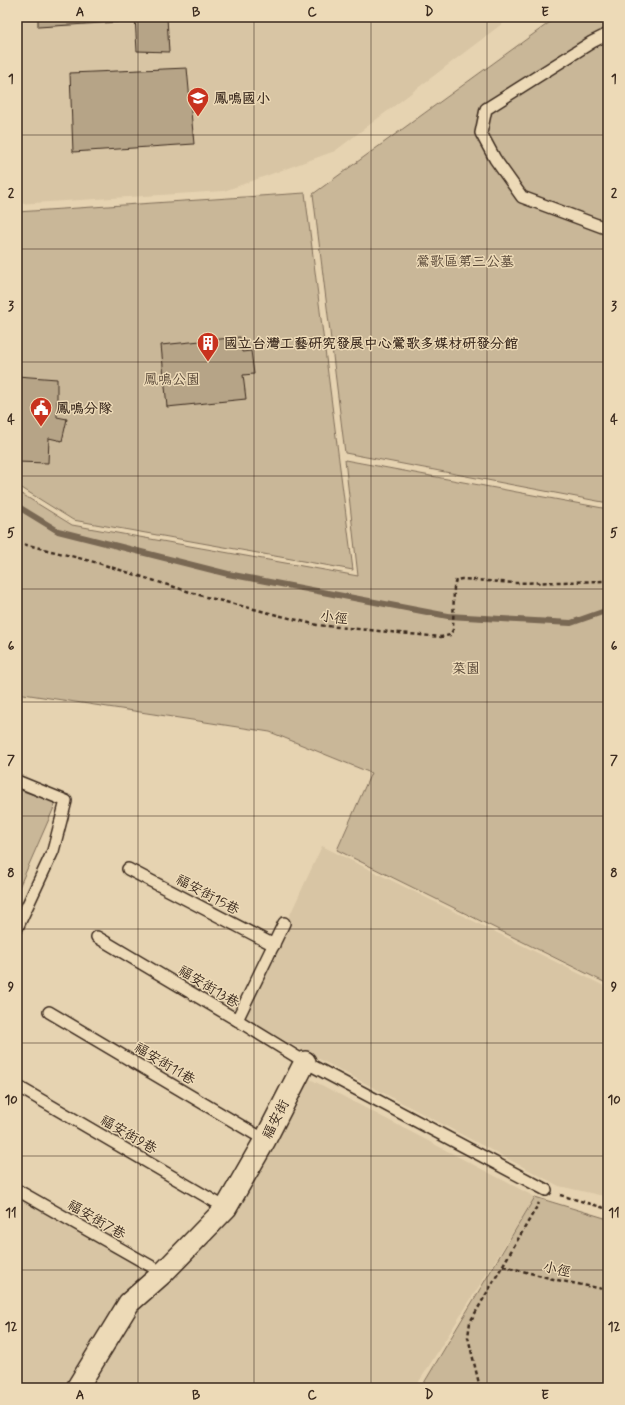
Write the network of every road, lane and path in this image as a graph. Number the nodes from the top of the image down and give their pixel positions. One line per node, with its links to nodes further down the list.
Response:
1 (608, 34): 2 (lane)
2 (608, 229)
3 (17, 543): 4 (path, 小徑)
4 (608, 581)
5 (17, 781): 8 (lane)
6 (128, 869): 10 (lane, 福安街15巷)
7 (284, 923): 10 (lane)
8 (17, 928)
9 (97, 937): 12 (lane, 福安街13巷)
10 (274, 945): 12 (lane)
11 (49, 1012): 15 (lane, 福安街11巷)
12 (237, 1020): 13 (lane, 福安街13巷)
13 (304, 1062): 15 (street, 福安街); 17 (lane)
14 (17, 1086): 18 (lane, 福安街9巷)
15 (265, 1140): 18 (street, 福安街)
16 (17, 1190): 21 (lane, 福安街7巷)
17 (546, 1190): 19 (path); 20 (path)
18 (226, 1208): 21 (street, 福安街)
19 (608, 1209)
20 (503, 1266): 22 (path, 小徑); 24 (path)
21 (163, 1273): 23 (street, 福安街)
22 (608, 1290)
23 (77, 1388)
24 (480, 1388)

